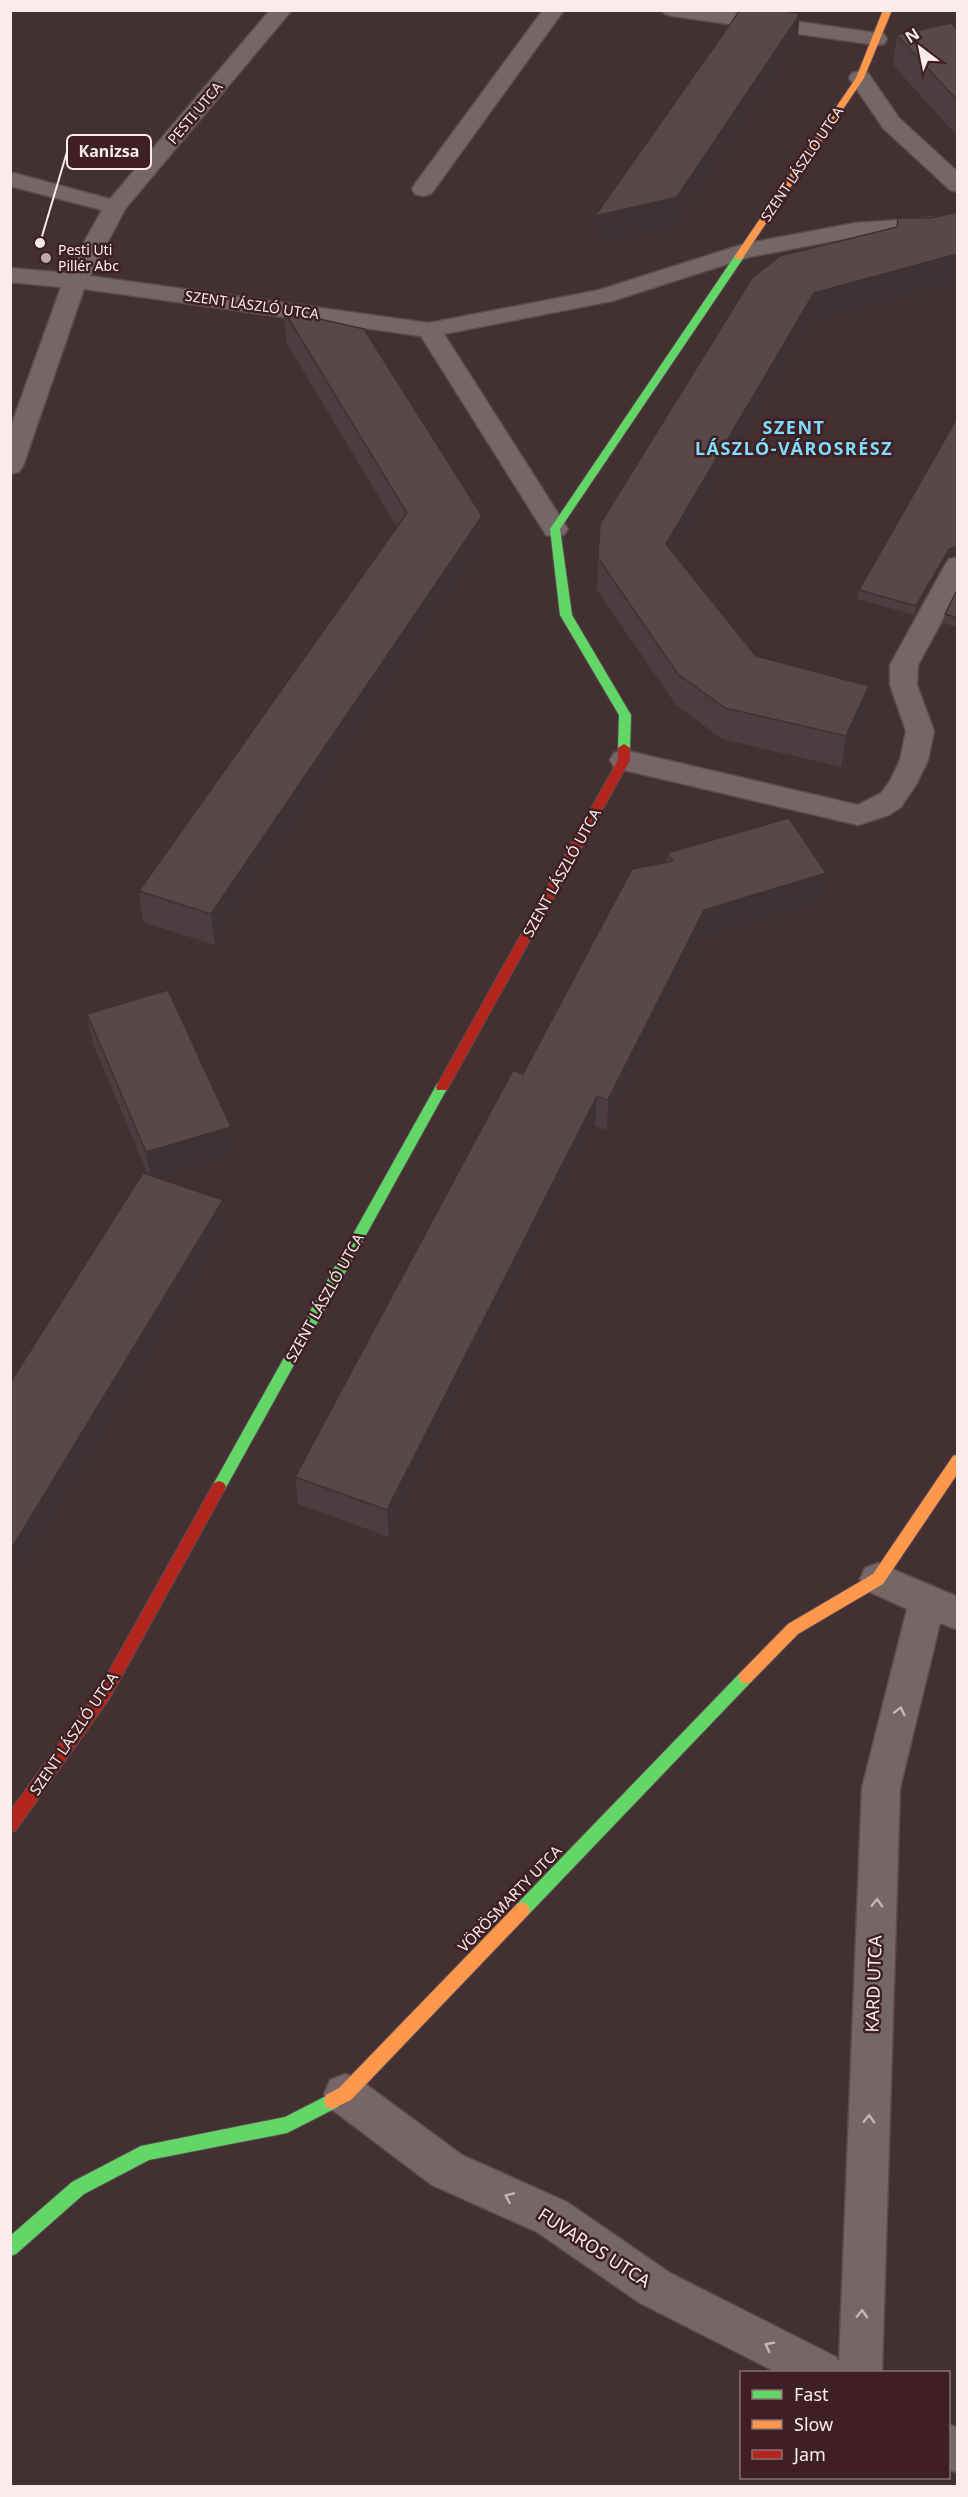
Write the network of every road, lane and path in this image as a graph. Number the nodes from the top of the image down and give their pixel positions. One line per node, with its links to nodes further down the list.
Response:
1 (282, 10): 10 (street, PESTI UTCA)
2 (554, 10): 9 (street)
3 (672, 10): 5 (street)
4 (888, 10): 5 (street, SZENT LÁSZLÓ UTCA)
5 (876, 39): 6 (street, SZENT LÁSZLÓ UTCA)
6 (860, 78): 8 (street); 12 (street, SZENT LÁSZLÓ UTCA)
7 (10, 179): 10 (street)
8 (957, 185)
9 (423, 189)
10 (115, 207): 14 (street, PESTI UTCA)
11 (957, 223): 12 (street, SZENT LÁSZLÓ UTCA)
12 (744, 251): 15 (street, SZENT LÁSZLÓ UTCA); 17 (street, SZENT LÁSZLÓ UTCA)
13 (10, 275): 14 (street)
14 (75, 281): 15 (street, SZENT LÁSZLÓ UTCA); 16 (street, PESTI UTCA)
15 (429, 330): 17 (street, SZENT LÁSZLÓ UTCA)
16 (10, 466)
17 (555, 529): 19 (street, SZENT LÁSZLÓ UTCA)
18 (957, 565): 19 (street)
19 (624, 760): 23 (street, SZENT LÁSZLÓ UTCA)
20 (957, 1460): 21 (street, VÖRÖSMARTY UTCA)
21 (878, 1579): 22 (street); 24 (street, VÖRÖSMARTY UTCA)
22 (942, 1608): 27 (street, KARD UTCA, one-way to 22)
23 (10, 1825)
24 (345, 2094): 25 (street, VÖRÖSMARTY UTCA); 26 (street, FUVAROS UTCA, one-way to 24)
25 (10, 2248)
26 (817, 2371)
27 (860, 2371)

